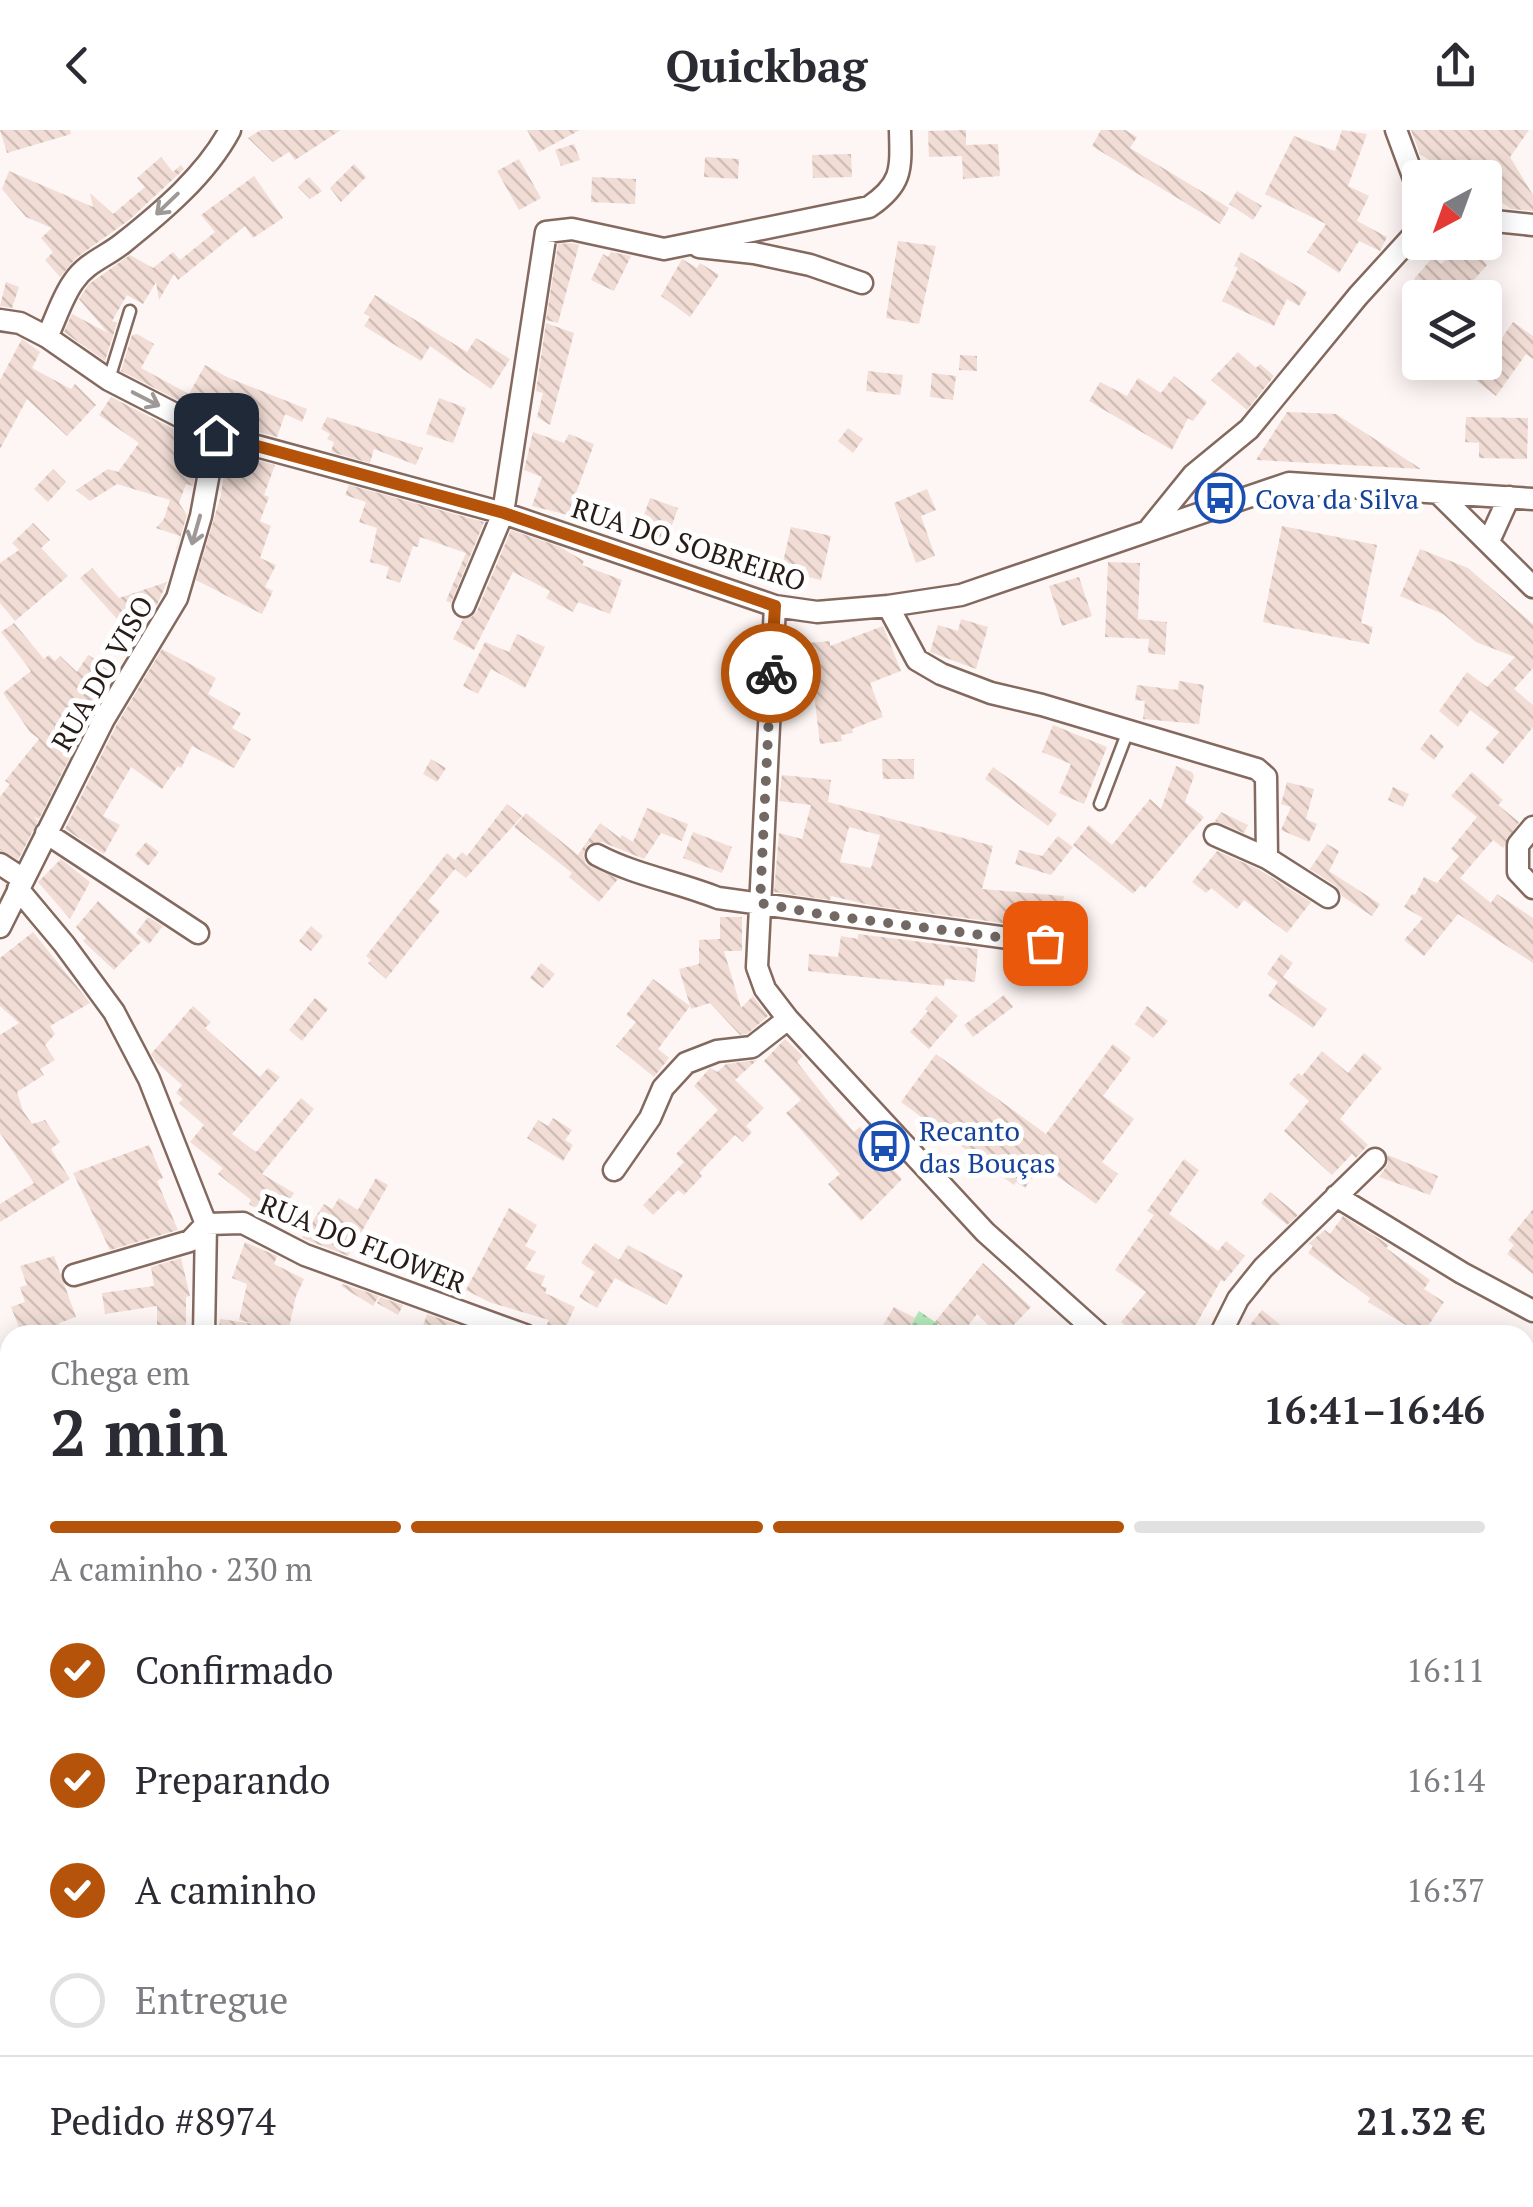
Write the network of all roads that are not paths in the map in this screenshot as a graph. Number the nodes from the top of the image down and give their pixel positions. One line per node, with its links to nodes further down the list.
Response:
1 (230, 130): 12 (street, one-way to 12)
2 (900, 130): 7 (street)
3 (1396, 130): 4 (street)
4 (1407, 160)
5 (1502, 222): 6 (street)
6 (1533, 226)
7 (690, 244): 9 (street); 18 (street)
8 (1402, 248): 19 (street)
9 (862, 284)
10 (130, 311): 13 (lane)
11 (0, 320): 12 (street, RUA DO SOBREIRO)
12 (47, 338): 13 (street, RUA DO SOBREIRO)
13 (109, 380): 14 (street, RUA DO SOBREIRO, one-way to 14)
14 (216, 435): 18 (street, RUA DO SOBREIRO); 28 (street, RUA DO VISO, one-way to 28)
15 (1438, 493): 16 (street, RUA DO SOBREIRO); 19 (street, RUA DO SOBREIRO); 20 (street)
16 (1509, 498): 17 (street, RUA DO SOBREIRO); 20 (street)
17 (1533, 499)
18 (504, 513): 22 (street); 23 (street, RUA DO SOBREIRO)
19 (1148, 529): 24 (street, RUA DO SOBREIRO)
20 (1489, 541): 21 (street)
21 (1533, 587)
22 (464, 606)
23 (775, 606): 24 (street, RUA DO SOBREIRO); 36 (street)
24 (888, 606): 25 (street)
25 (1128, 731): 26 (lane); 31 (street)
26 (1100, 804)
27 (1533, 827): 34 (street)
28 (46, 833): 33 (street, RUA DO VISO); 38 (street)
29 (1215, 836): 31 (street)
30 (596, 855): 36 (street)
31 (1267, 858): 35 (street)
32 (0, 864): 33 (street)
33 (20, 884): 37 (street, RUA DO VISO); 44 (street)
34 (1533, 888)
35 (1328, 896)
36 (760, 903): 39 (street); 40 (street)
37 (0, 927)
38 (198, 933)
39 (1045, 943)
40 (788, 1019): 42 (street); 49 (street)
41 (1375, 1159): 43 (street)
42 (614, 1170)
43 (1336, 1196): 46 (street); 50 (street)
44 (206, 1224): 45 (street); 47 (street); 48 (street, RUA DO FLOWER)
45 (74, 1274)
46 (1533, 1311)
47 (204, 1325)
48 (473, 1325)
49 (1089, 1325)
50 (1225, 1325)

